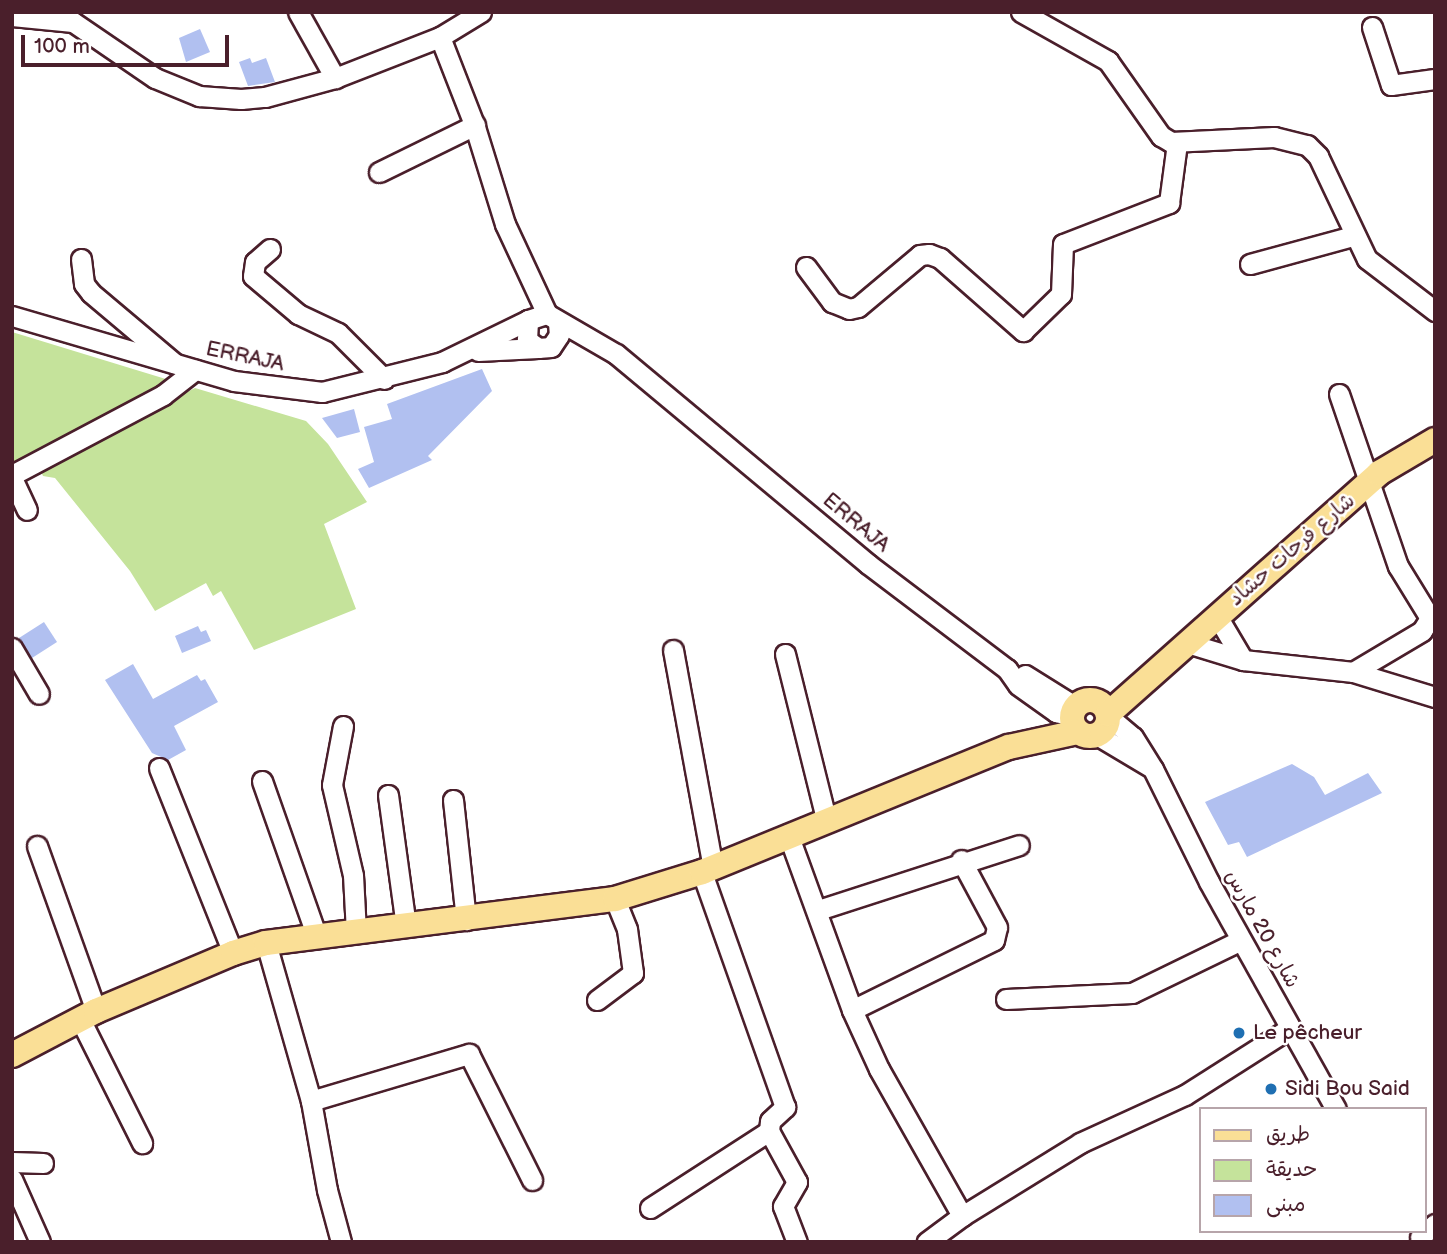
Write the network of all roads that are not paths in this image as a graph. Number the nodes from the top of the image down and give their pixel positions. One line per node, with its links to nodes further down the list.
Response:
1 (298, 12): 8 (street)
2 (481, 12): 7 (street)
3 (1020, 12): 11 (street)
4 (12, 16): 5 (street)
5 (80, 17): 8 (street)
6 (1372, 27): 9 (street)
7 (440, 37): 8 (street); 10 (street)
8 (335, 78)
9 (1435, 79)
10 (475, 125): 12 (street); 20 (street)
11 (1177, 143): 13 (street); 17 (street)
12 (379, 172)
13 (1353, 236): 16 (street); 18 (street)
14 (270, 249): 26 (street)
15 (81, 259): 24 (street)
16 (1250, 264)
17 (806, 267)
18 (1435, 311)
19 (12, 316): 24 (street, ERRAJA)
20 (542, 318): 21 (street); 21 (street); 22 (street); 23 (street, ERRAJA)
21 (545, 347): 22 (street); 23 (street)
22 (470, 352): 26 (street, ERRAJA)
23 (616, 354): 41 (street, ERRAJA)
24 (174, 363): 25 (street, ERRAJA)
25 (195, 370): 26 (street, ERRAJA); 29 (street)
26 (384, 379)
27 (1339, 394): 30 (street)
28 (1435, 440): 30 (main road, شارع فرحات حشاد)
29 (12, 477): 31 (street)
30 (1367, 484): 32 (main road, شارع فرحات حشاد); 38 (street)
31 (27, 510)
32 (1217, 616): 33 (main road, شارع فرحات حشاد); 37 (street)
33 (1188, 643): 37 (street); 41 (main road, شارع فرحات حشاد)
34 (12, 648): 39 (street)
35 (673, 650): 52 (street)
36 (785, 654): 47 (street)
37 (1243, 660): 38 (street)
38 (1353, 672): 40 (street)
39 (39, 694)
40 (1435, 697)
41 (1089, 718): 47 (main road, شارع فرحات حشاد); 59 (street, شارع 20 مارس)
42 (343, 726): 57 (street)
43 (159, 768): 61 (street)
44 (262, 781): 58 (street)
45 (388, 795): 56 (street)
46 (453, 800): 55 (street)
47 (825, 819): 48 (main road, شارع فرحات حشاد)
48 (788, 834): 52 (main road, شارع فرحات حشاد); 54 (street)
49 (1019, 845): 51 (street)
50 (37, 846): 65 (street)
51 (961, 860): 54 (street); 64 (street)
52 (708, 869): 53 (main road, شارع فرحات حشاد); 70 (street)
53 (615, 899): 55 (main road, شارع فرحات حشاد); 63 (street)
54 (818, 910): 64 (street)
55 (467, 920): 56 (main road, شارع فرحات حشاد)
56 (406, 926): 57 (main road, شارع فرحات حشاد)
57 (356, 932): 58 (main road, شارع فرحات حشاد)
58 (317, 937): 60 (main road, شارع فرحات حشاد)
59 (1241, 940): 62 (street); 66 (street, شارع 20 مارس)
60 (266, 943): 61 (main road, شارع فرحات حشاد); 68 (street)
61 (233, 953): 65 (main road, شارع فرحات حشاد)
62 (1006, 999)
63 (597, 1000)
64 (852, 1010): 77 (street)
65 (88, 1015): 67 (main road, شارع فرحات حشاد); 71 (street)
66 (1290, 1028): 69 (street, شارع 20 مارس); 77 (street)
67 (12, 1055)
68 (311, 1101): 75 (street); 78 (street)
69 (1335, 1107)
70 (769, 1131): 76 (street); 80 (street)
71 (142, 1143)
72 (12, 1162): 73 (street)
73 (43, 1163)
74 (12, 1179): 79 (street)
75 (532, 1180)
76 (650, 1208)
77 (962, 1216): 81 (street)
78 (339, 1241)
79 (40, 1242)
80 (797, 1242)
81 (927, 1242)

